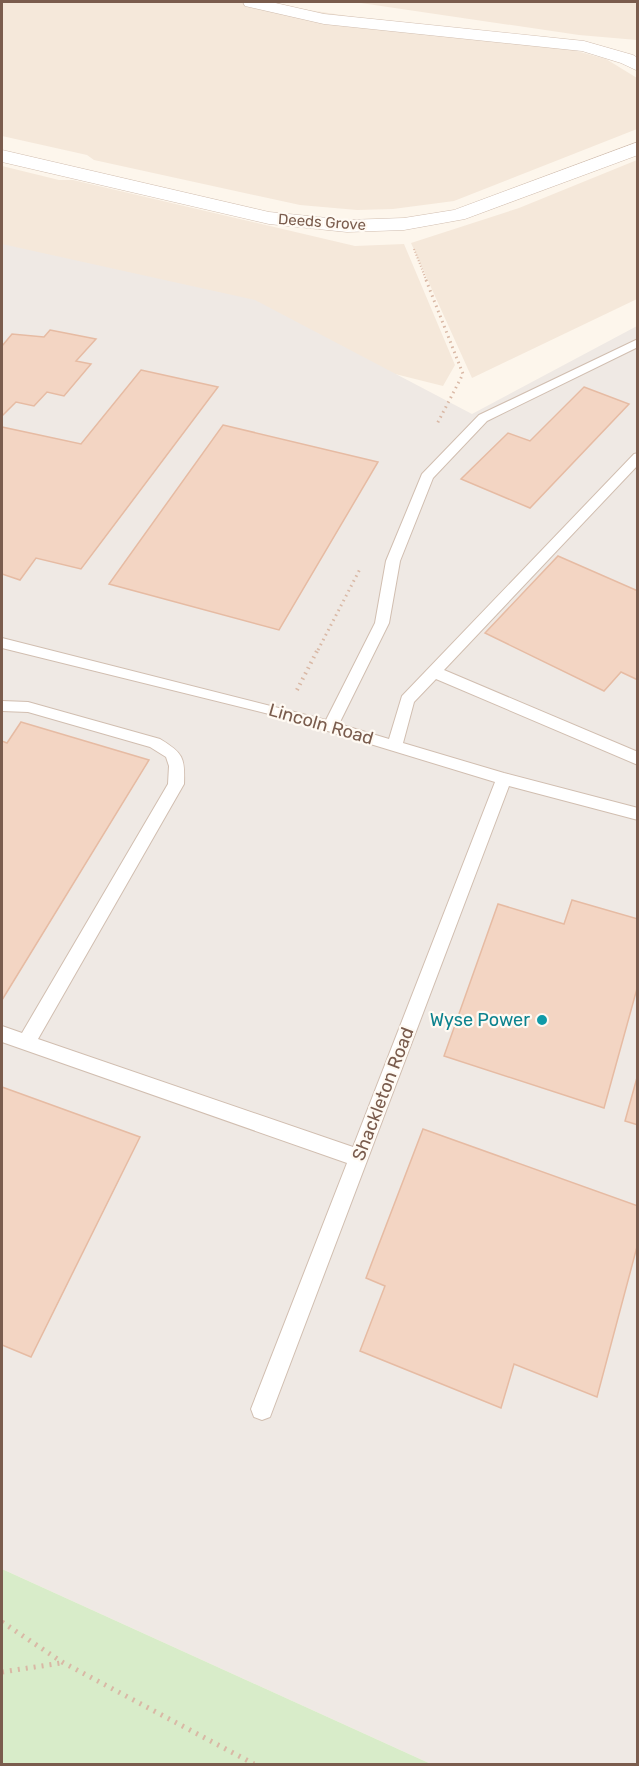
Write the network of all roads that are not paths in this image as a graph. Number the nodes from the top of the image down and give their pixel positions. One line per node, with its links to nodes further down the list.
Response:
1 (251, 2): 2 (street)
2 (638, 66)
3 (638, 148): 4 (street, Deeds Grove)
4 (2, 156)
5 (638, 342): 10 (lane)
6 (638, 457): 8 (lane)
7 (2, 642): 10 (lane, Lincoln Road)
8 (434, 672): 11 (lane); 12 (lane)
9 (2, 706): 16 (lane)
10 (330, 727): 11 (lane, Lincoln Road)
11 (394, 746): 13 (lane, Lincoln Road)
12 (638, 759)
13 (504, 779): 14 (lane, Lincoln Road); 17 (lane, Shackleton Road)
14 (638, 814)
15 (2, 1034): 16 (lane)
16 (26, 1043): 17 (lane)
17 (358, 1158): 18 (lane, Shackleton Road)
18 (262, 1408)

